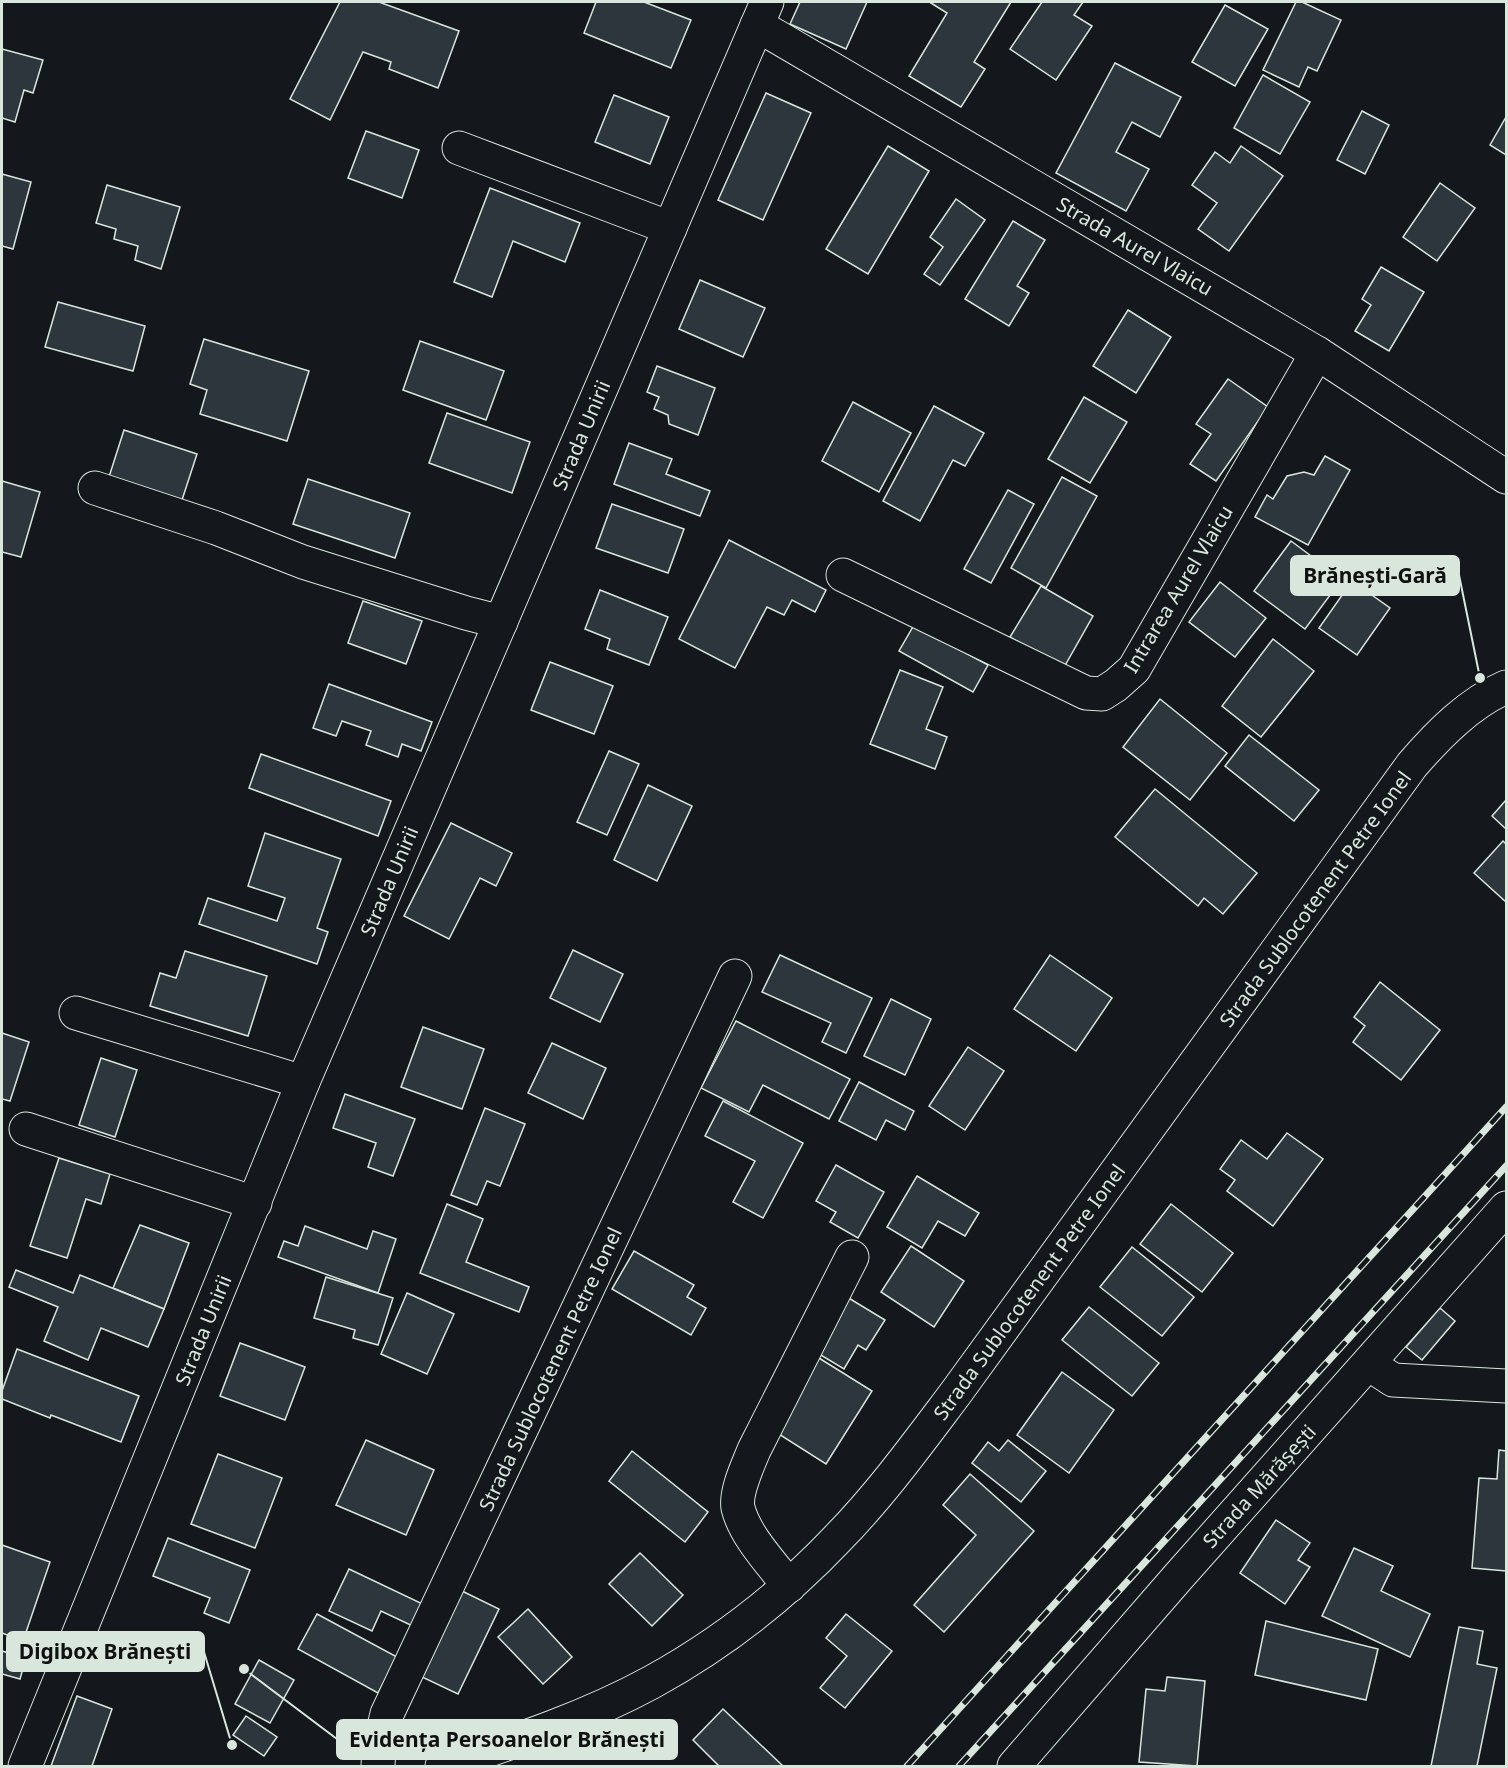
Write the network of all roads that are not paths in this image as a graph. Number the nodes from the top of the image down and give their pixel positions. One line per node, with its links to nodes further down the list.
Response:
1 (762, 13): 3 (street, Strada Unirii); 4 (street, Strada Aurel Vlaicu)
2 (459, 148): 3 (street)
3 (670, 228): 8 (street, Strada Unirii)
4 (1317, 353): 5 (street, Strada Aurel Vlaicu); 7 (street, Intrarea Aurel Vlaicu)
5 (1506, 477)
6 (95, 488): 8 (street)
7 (843, 575)
8 (501, 621): 12 (street, Strada Unirii)
9 (1506, 687): 19 (street, Strada Sublocotenent Petre Ionel)
10 (735, 976): 21 (street, Strada Sublocotenent Petre Ionel)
11 (76, 1013): 12 (street)
12 (303, 1082): 14 (street, Strada Unirii)
13 (26, 1129): 14 (street)
14 (255, 1203): 20 (street, Strada Unirii)
15 (1506, 1208): 17 (street, Strada Mărășești)
16 (852, 1257): 19 (street)
17 (1369, 1364): 18 (street); 23 (street, Strada Mărășești)
18 (1506, 1386)
19 (789, 1586): 22 (street, Strada Sublocotenent Petre Ionel)
20 (25, 1767)
21 (378, 1767)
22 (442, 1767)
23 (1014, 1767)

